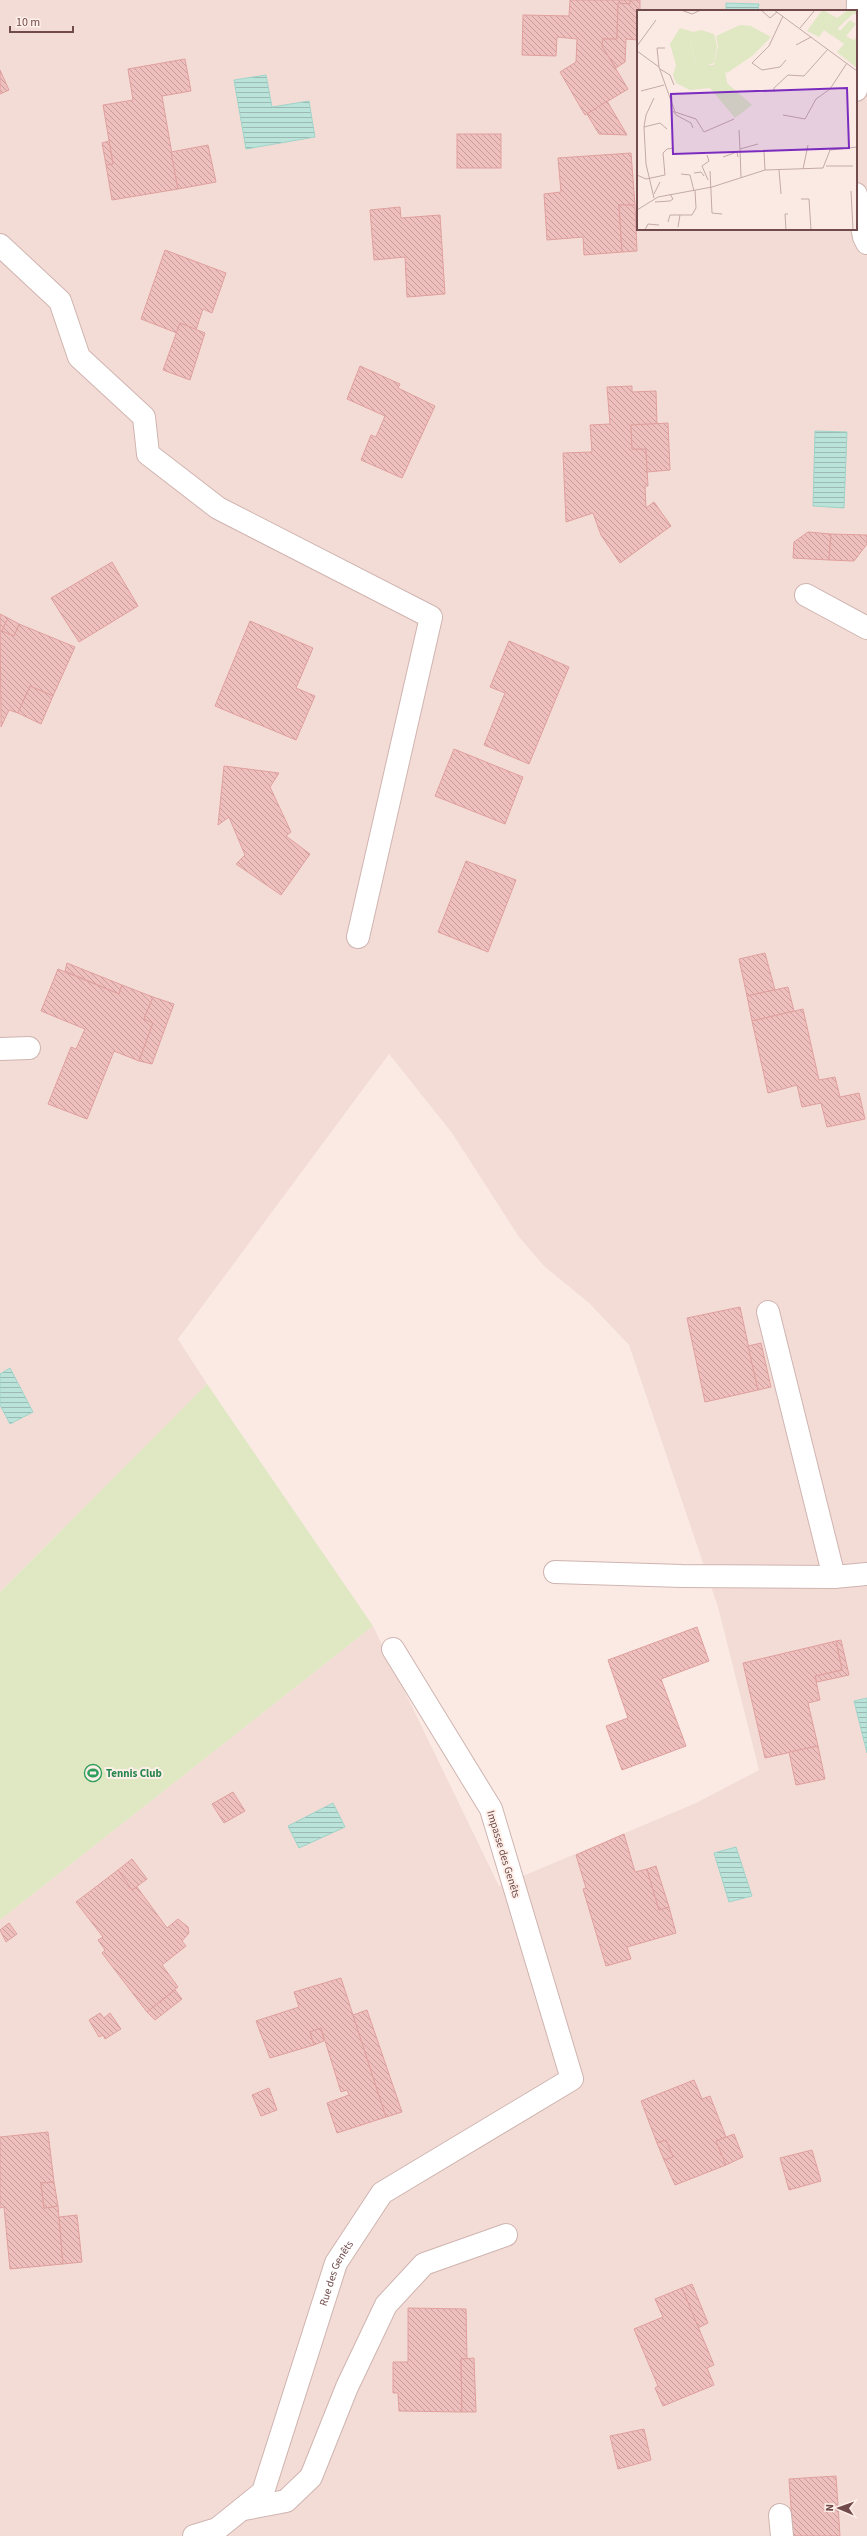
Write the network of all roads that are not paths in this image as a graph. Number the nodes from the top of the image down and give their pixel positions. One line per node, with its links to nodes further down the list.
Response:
1 (858, 0): 2 (street)
2 (857, 45)
3 (857, 199): 4 (street)
4 (867, 243)
5 (0, 245): 8 (street)
6 (806, 595): 7 (street)
7 (867, 628)
8 (358, 937)
9 (28, 1048): 10 (street)
10 (0, 1049)
11 (768, 1312): 14 (street)
12 (555, 1572): 14 (street)
13 (867, 1574): 14 (street)
14 (834, 1577)
15 (393, 1649): 16 (street, Impasse des Genêts)
16 (572, 2079): 18 (street, Rue des Genêts)
17 (506, 2235): 18 (street)
18 (241, 2510): 19 (street, Rue des Genêts)
19 (194, 2536)

